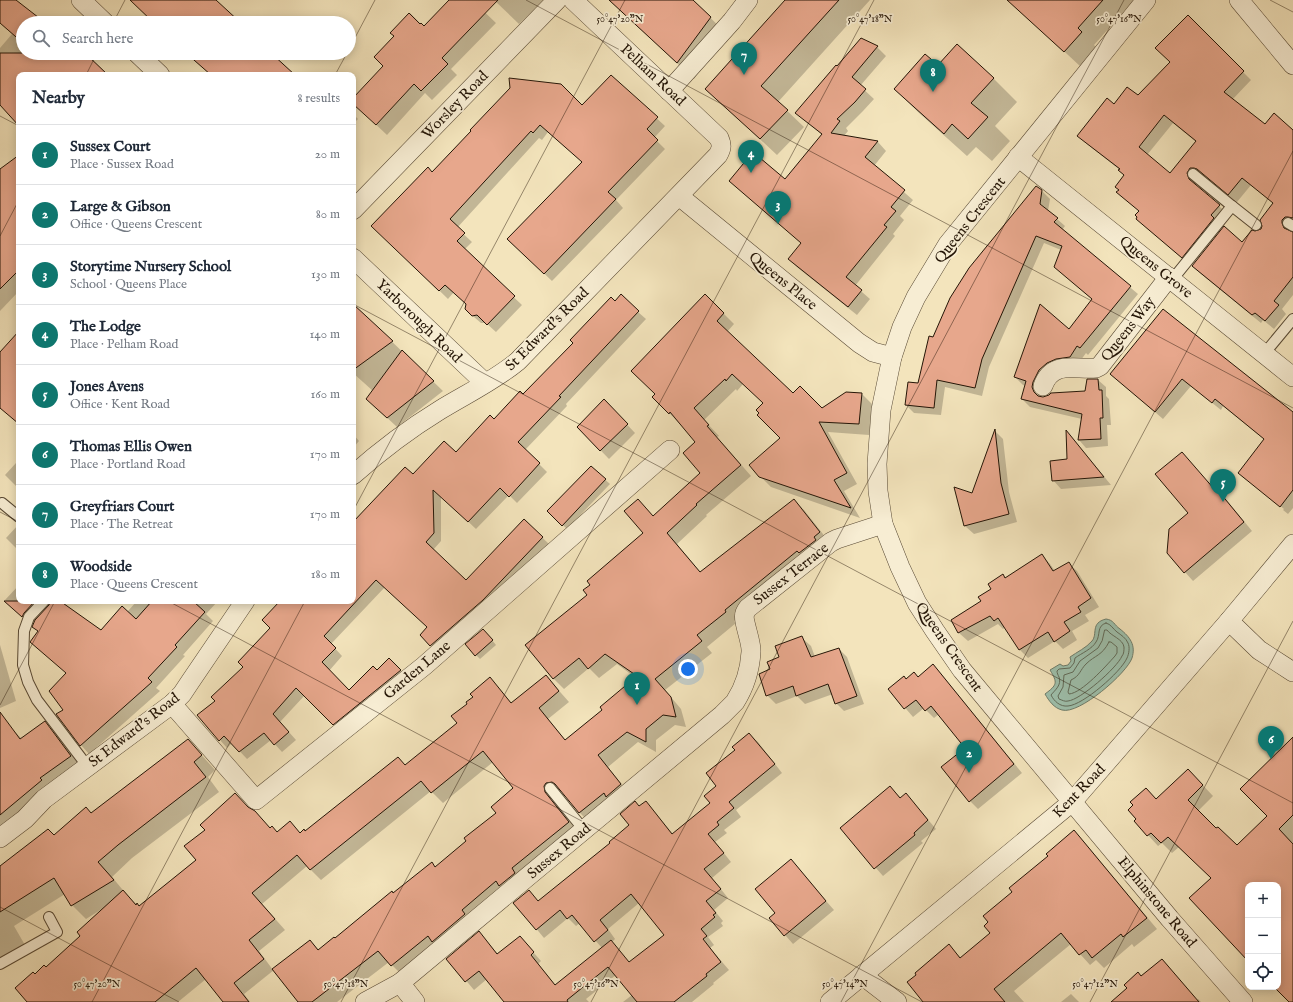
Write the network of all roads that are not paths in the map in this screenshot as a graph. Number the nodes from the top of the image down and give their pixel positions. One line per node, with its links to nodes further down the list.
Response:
1 (81, 0): 7 (street)
2 (557, 0): 17 (street, Worsley Road)
3 (573, 0): 11 (street, Pelham Road)
4 (748, 0): 11 (street)
5 (1146, 0): 13 (street, Queens Crescent)
6 (1240, 0): 9 (street)
7 (98, 16)
8 (144, 60): 10 (street)
9 (1293, 65)
10 (157, 72)
11 (669, 91): 12 (street, Pelham Road)
12 (718, 155): 15 (street, St Edward's Road)
13 (1018, 157): 20 (street, Queens Grove); 23 (street, Queens Crescent)
14 (1192, 174): 16 (lane)
15 (679, 196): 23 (street, Queens Place); 25 (street, St Edward's Road)
16 (1232, 206): 18 (lane); 20 (lane)
17 (356, 207)
18 (1256, 225)
19 (356, 261): 25 (street, Yarborough Road)
20 (1170, 279): 22 (street, Queens Grove); 26 (street, Queens Way)
21 (1293, 319): 22 (lane)
22 (1264, 354): 24 (street, Queens Grove)
23 (892, 357): 31 (street, Queens Crescent)
24 (1293, 377)
25 (485, 383): 28 (street, St Edward's Road)
26 (1043, 386)
27 (670, 450): 38 (street, Garden Lane)
28 (356, 472)
29 (2, 503): 30 (lane)
30 (16, 515)
31 (883, 524): 37 (street, Sussex Terrace); 41 (street, Queens Crescent)
32 (1293, 544): 35 (street, Kent Road)
33 (41, 604): 39 (lane)
34 (243, 604): 38 (street, St Edward's Road)
35 (1229, 621): 36 (street); 41 (street, Kent Road)
36 (1293, 672)
37 (734, 702): 42 (street, Sussex Road)
38 (172, 704): 39 (street, St Edward's Road)
39 (88, 767): 43 (street, St Edward's Road)
40 (550, 788): 42 (lane)
41 (1072, 802): 46 (street, Kent Road); 52 (street, Elphinstone Road)
42 (584, 830): 47 (street, Sussex Road)
43 (0, 838)
44 (49, 917): 45 (lane)
45 (0, 964)
46 (862, 975): 50 (street, Kent Road); 51 (street)
47 (400, 983): 48 (street, Sussex Road); 49 (street)
48 (365, 1002)
49 (415, 1002)
50 (830, 1002)
51 (897, 1002)
52 (1243, 1002)

